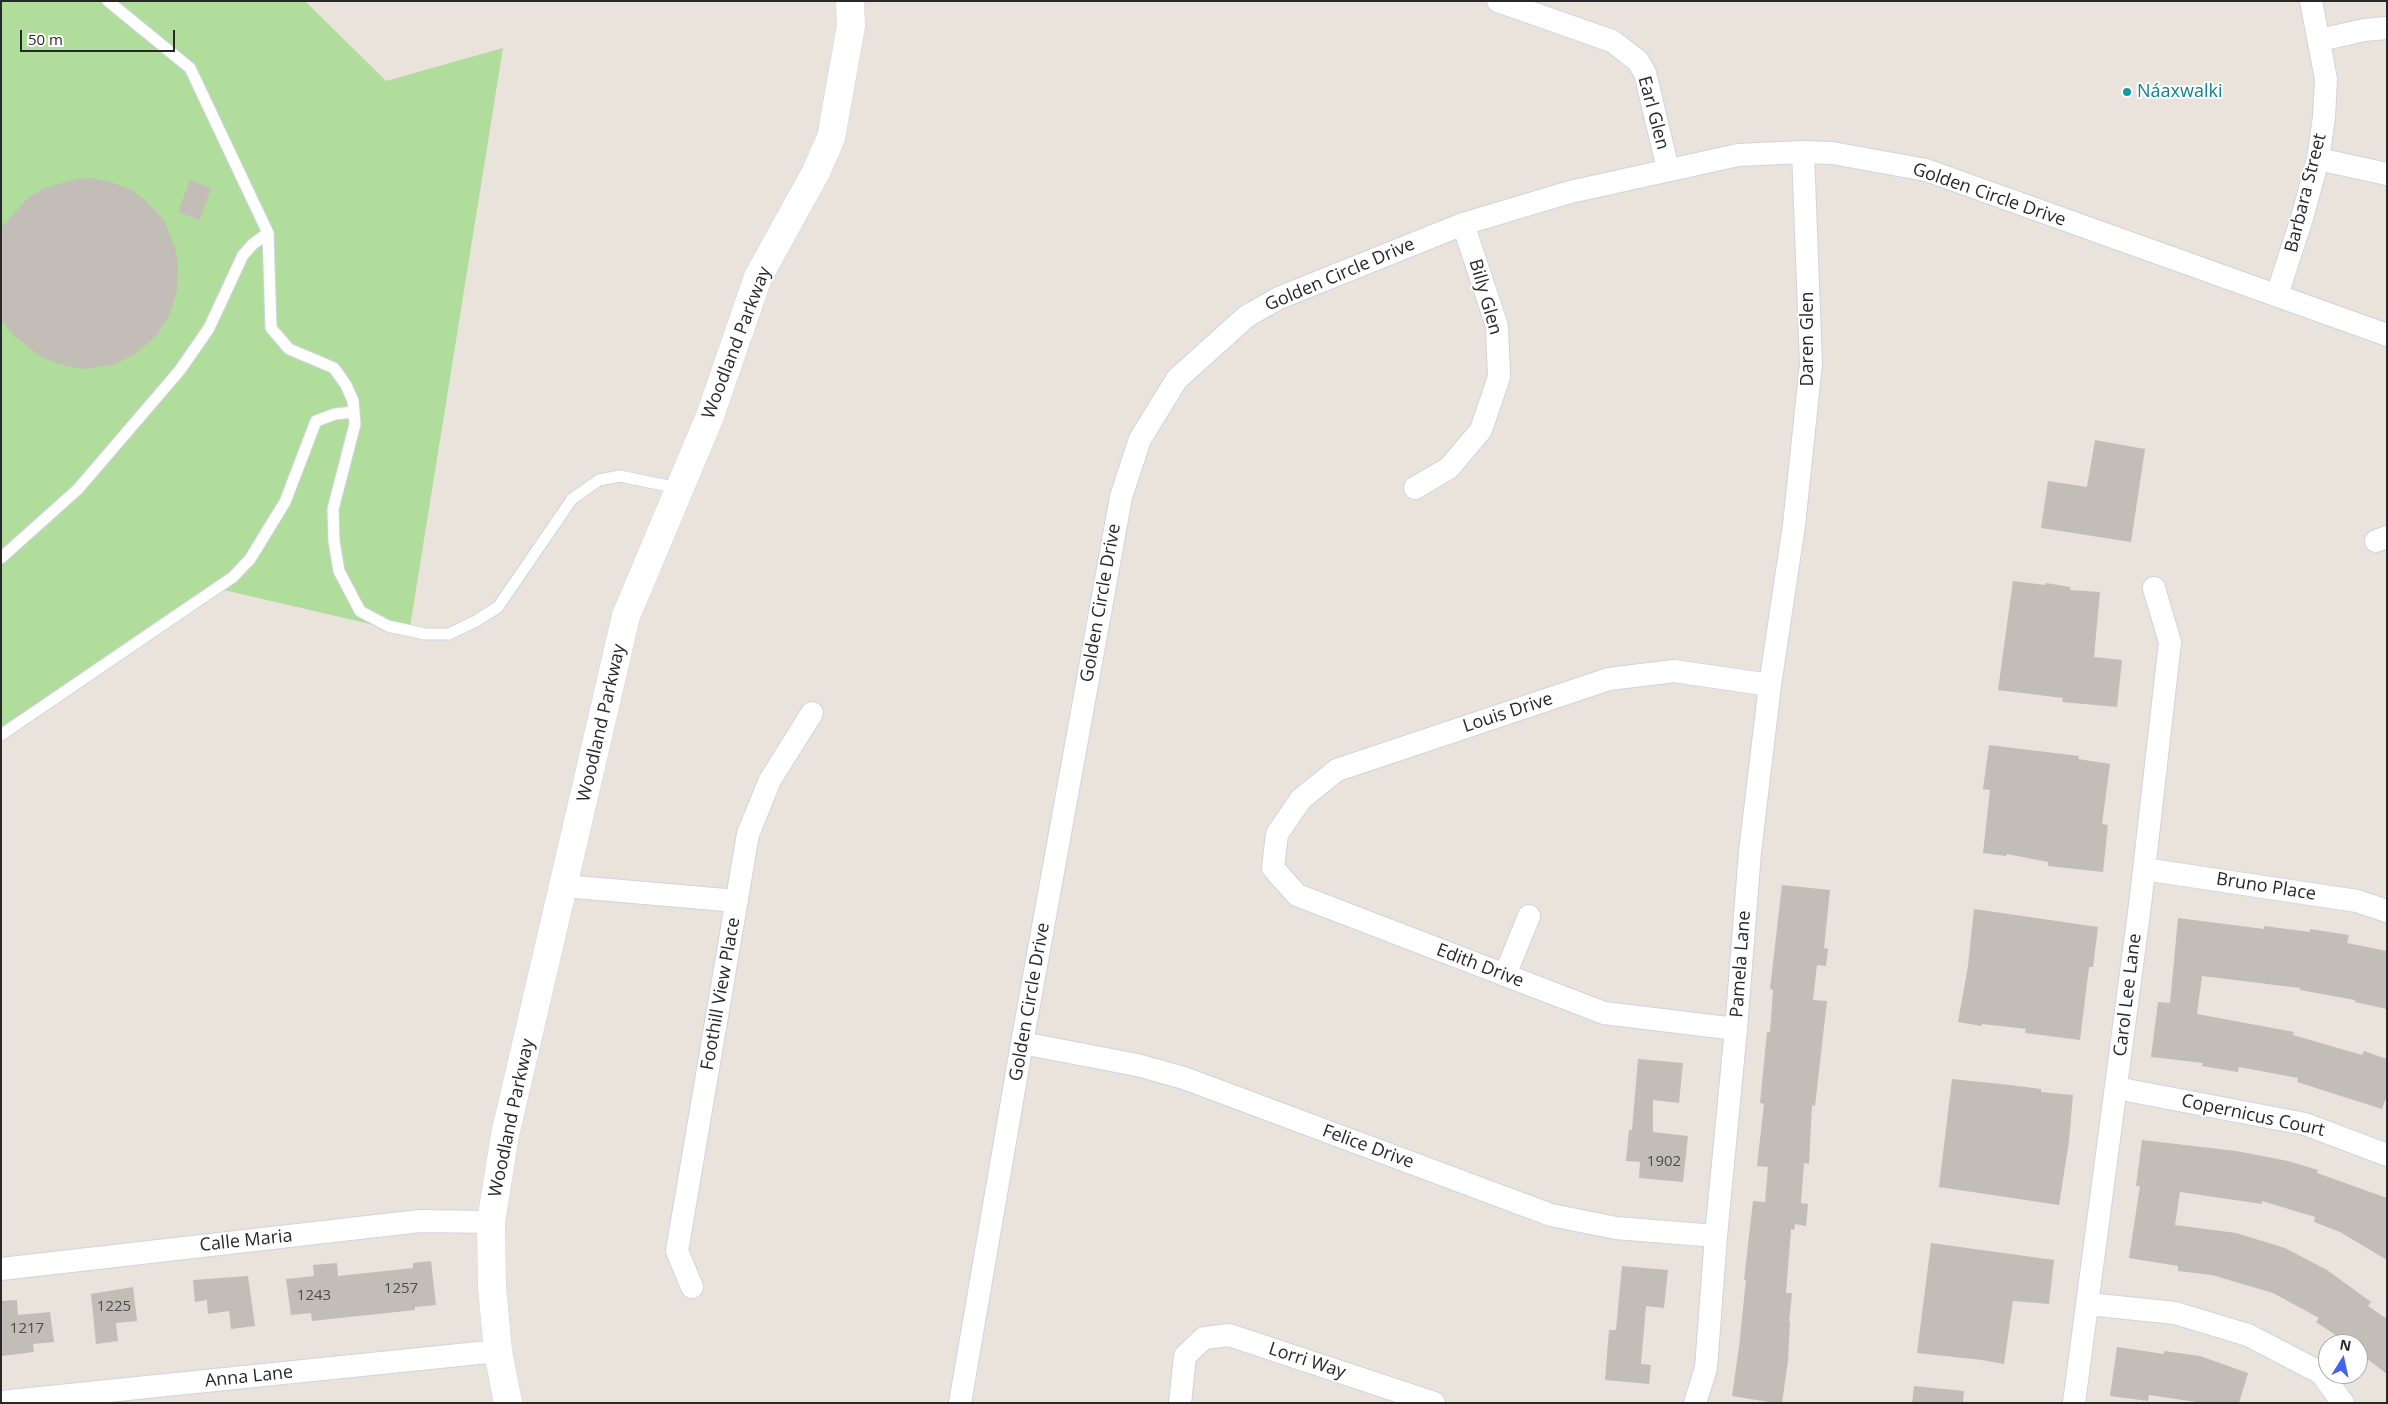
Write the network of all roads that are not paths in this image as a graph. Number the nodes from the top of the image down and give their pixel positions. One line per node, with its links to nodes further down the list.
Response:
1 (108, 1): 12 (lane)
2 (850, 1): 16 (street, Woodland Parkway)
3 (1498, 1): 9 (street, Earl Glen)
4 (2311, 1): 6 (street, Barbara Street)
5 (2387, 28): 6 (street)
6 (2320, 40): 8 (street, Barbara Street)
7 (1804, 152): 9 (street, Golden Circle Drive); 13 (street, Golden Circle Drive); 18 (street, Daren Glen)
8 (2318, 159): 10 (street); 13 (street, Barbara Street)
9 (1668, 169): 11 (street, Golden Circle Drive)
10 (2387, 174)
11 (1463, 224): 17 (street, Billy Glen); 32 (street, Golden Circle Drive)
12 (268, 233): 15 (lane); 19 (lane)
13 (2277, 295): 14 (street, Golden Circle Drive)
14 (2387, 336)
15 (354, 412): 16 (lane); 23 (lane)
16 (678, 488): 26 (street, Woodland Parkway)
17 (1415, 488)
18 (1794, 525): 21 (street, Pamela Lane)
19 (1, 558)
20 (2154, 588): 25 (street, Carol Lee Lane)
21 (1770, 685): 24 (street, Louis Drive); 31 (street, Pamela Lane)
22 (812, 714): 27 (street, Foothill View Place)
23 (1, 735)
24 (1277, 834): 30 (street, Edith Drive)
25 (2144, 869): 28 (street, Bruno Place); 33 (street, Carol Lee Lane)
26 (564, 886): 27 (street); 35 (street, Woodland Parkway)
27 (737, 901): 38 (street, Foothill View Place)
28 (2387, 911)
29 (1529, 916): 30 (street)
30 (1505, 975): 31 (street, Edith Drive)
31 (1736, 1029): 36 (street, Pamela Lane)
32 (1022, 1043): 36 (street, Felice Drive); 43 (street, Golden Circle Drive)
33 (2116, 1088): 34 (street, Copernicus Court); 39 (street, Carol Lee Lane)
34 (2387, 1155)
35 (492, 1222): 37 (street, Calle Maria); 40 (street, Woodland Parkway)
36 (1716, 1236): 46 (street, Pamela Lane)
37 (1, 1269)
38 (692, 1286)
39 (2088, 1304): 47 (street, Carol Lee Lane); 48 (street)
40 (498, 1351): 41 (street, Anna Lane); 42 (street, Woodland Parkway)
41 (1, 1402)
42 (508, 1403)
43 (960, 1403)
44 (1180, 1403): 45 (street, Lorri Way)
45 (1434, 1403)
46 (1696, 1403)
47 (2074, 1403)
48 (2343, 1403)

